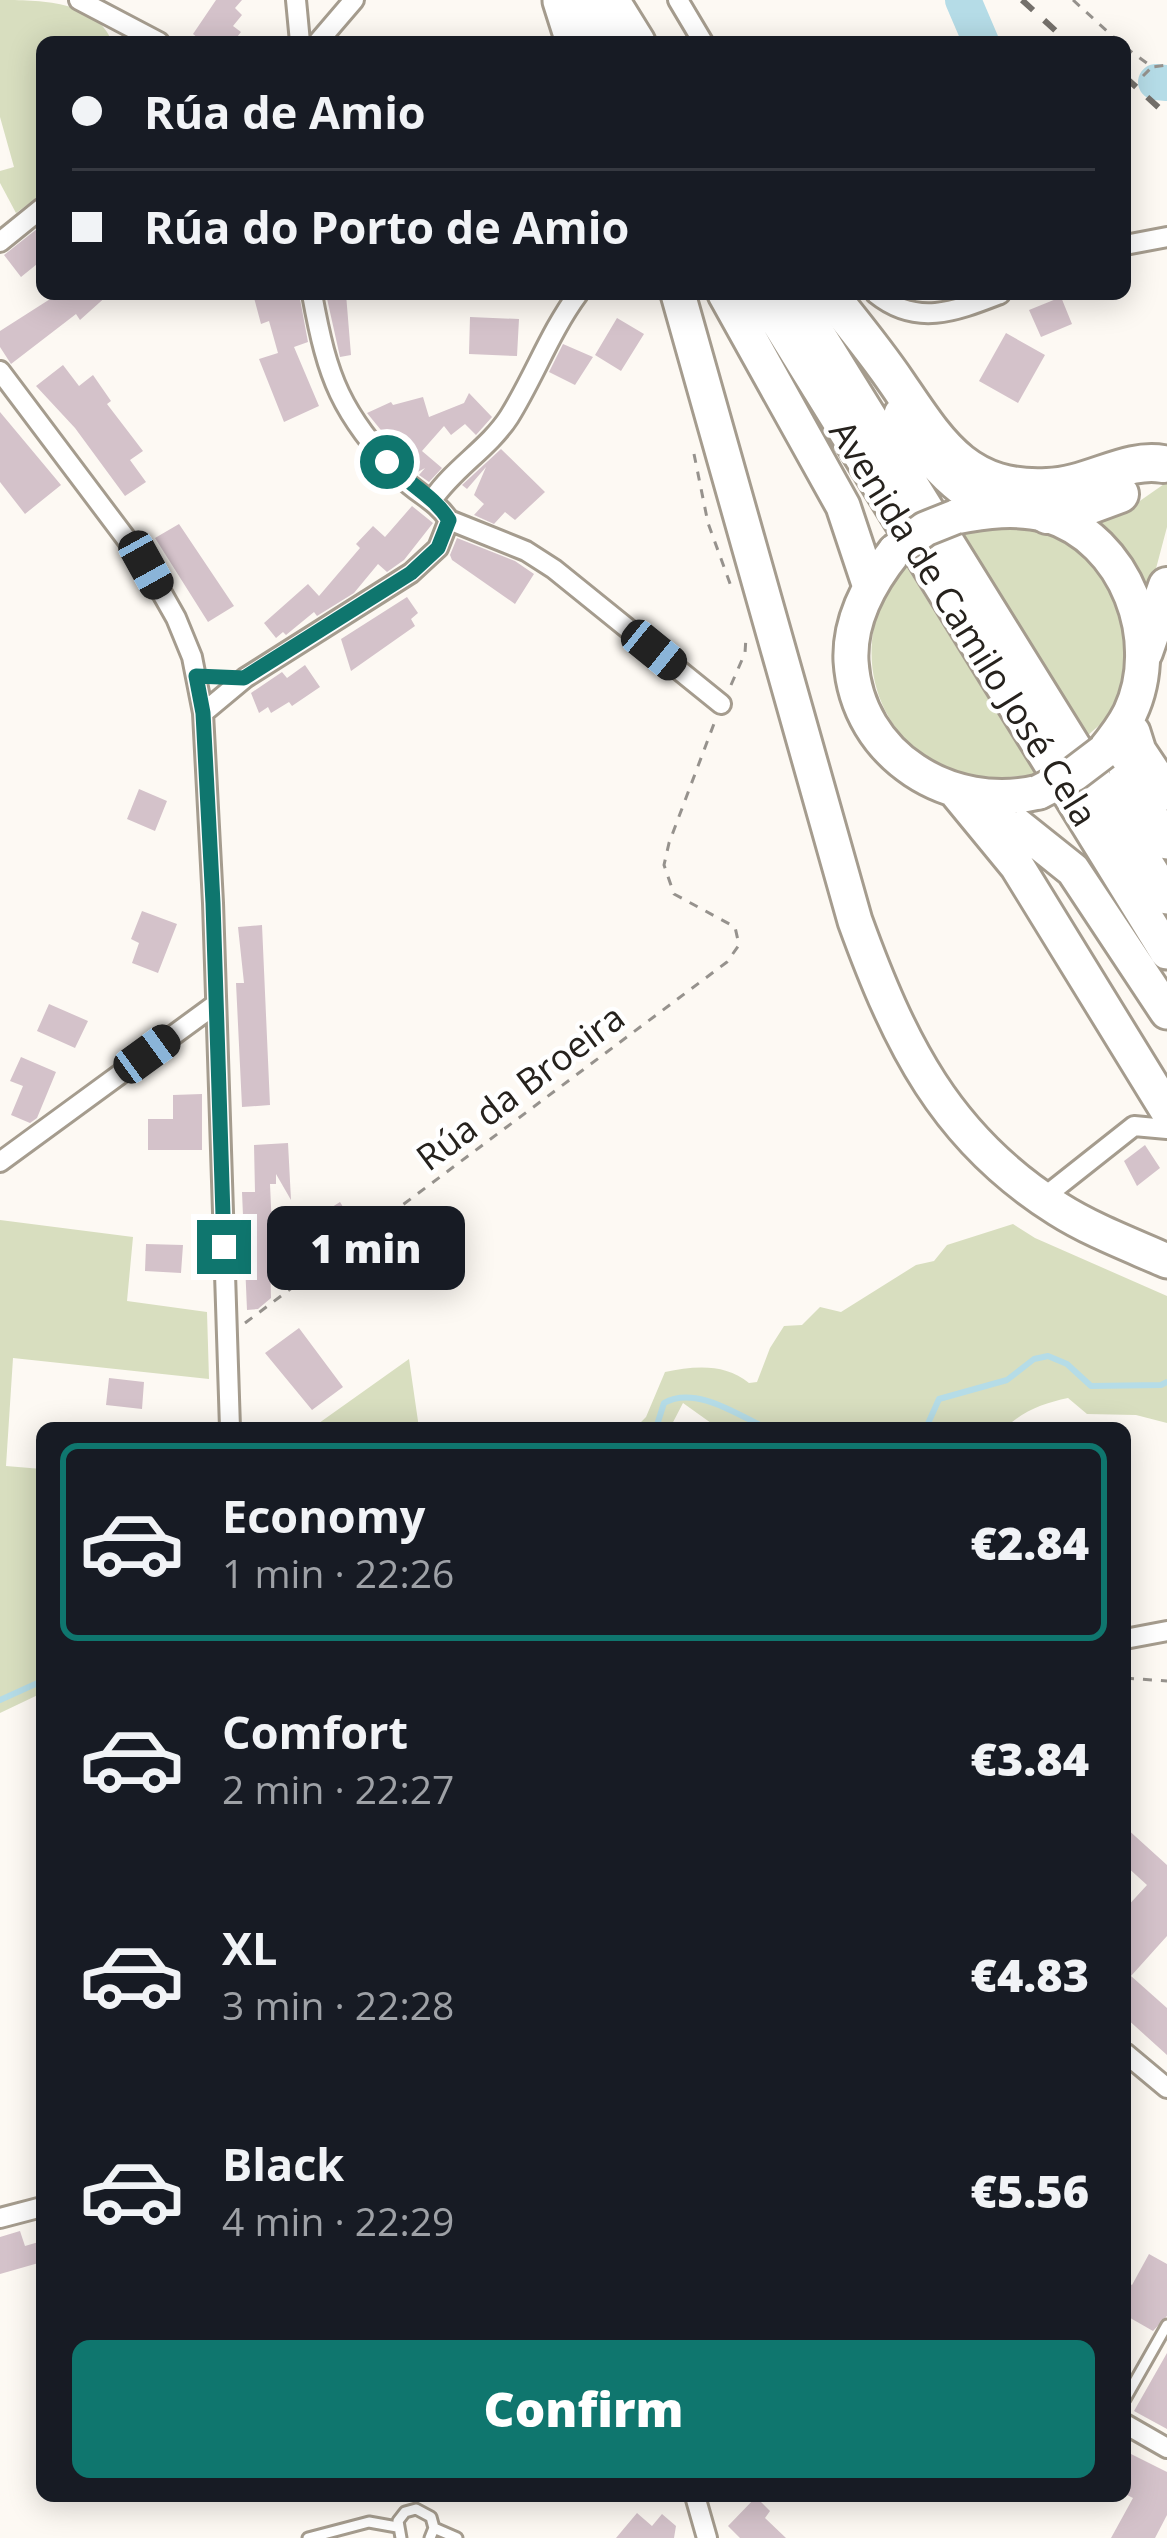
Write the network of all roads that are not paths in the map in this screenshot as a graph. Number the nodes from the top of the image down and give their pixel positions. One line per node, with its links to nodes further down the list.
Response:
1 (80, 0): 8 (street)
2 (296, 0): 9 (street)
3 (354, 0): 10 (street)
4 (559, 0): 11 (highway); 12 (highway)
5 (578, 0): 13 (highway)
6 (612, 0): 14 (highway)
7 (678, 0): 15 (street)
8 (128, 34)
9 (299, 36)
10 (323, 36)
11 (571, 36)
12 (580, 36)
13 (601, 36)
14 (634, 36)
15 (699, 36)
16 (36, 212): 17 (street)
17 (2, 237)
18 (1167, 237): 19 (street)
19 (1131, 244)
20 (313, 300): 32 (street)
21 (574, 300): 32 (street)
22 (680, 300): 54 (highway)
23 (727, 300): 37 (highway)
24 (765, 300): 48 (highway, Avenida de Camilo José Cela)
25 (798, 300): 47 (highway, Avenida de Camilo José Cela)
26 (833, 300): 33 (highway)
27 (834, 300): 31 (highway)
28 (883, 300): 29 (street)
29 (981, 300)
30 (0, 371): 39 (street)
31 (1165, 462): 34 (highway)
32 (433, 500): 35 (street)
33 (994, 510): 34 (highway); 37 (highway, bridge)
34 (1047, 515): 38 (highway)
35 (449, 520): 40 (street); 41 (street)
36 (1167, 586): 38 (highway)
37 (870, 587): 45 (highway)
38 (1144, 652): 43 (highway)
39 (196, 676): 40 (street); 42 (street)
40 (244, 678): 42 (street)
41 (721, 704)
42 (203, 713): 49 (street)
43 (1116, 734): 44 (highway); 45 (highway, bridge); 46 (highway)
44 (1167, 793)
45 (970, 795): 50 (highway); 51 (highway)
46 (1167, 842)
47 (1167, 897)
48 (1167, 952)
49 (216, 1004): 53 (street); 56 (street)
50 (1167, 1012)
51 (1167, 1111)
52 (1167, 1129): 54 (street)
53 (3, 1156)
54 (1042, 1198): 55 (highway)
55 (1167, 1261)
56 (230, 1422)
57 (1167, 1631): 58 (street)
58 (1131, 1638)
59 (1131, 2058): 60 (street)
60 (1167, 2088)
61 (36, 2209): 62 (street)
62 (0, 2218)
63 (1167, 2325): 64 (lane)
64 (1131, 2388)
65 (1131, 2427): 66 (street)
66 (1167, 2448)
67 (697, 2502): 72 (street)
68 (399, 2533): 69 (lane); 70 (lane)
69 (432, 2533): 71 (lane)
70 (308, 2538)
71 (458, 2538)
72 (707, 2538)

